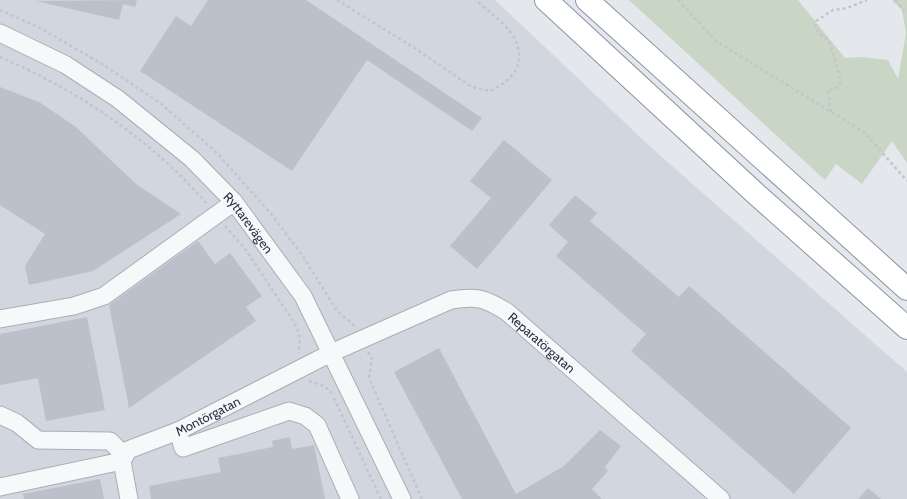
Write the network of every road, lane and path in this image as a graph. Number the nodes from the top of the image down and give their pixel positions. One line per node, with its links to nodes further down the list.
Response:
1 (338, 0): 2 (path)
2 (476, 0)
3 (546, 0): 17 (highway)
4 (587, 0): 15 (highway)
5 (678, 0): 11 (path)
6 (867, 0): 11 (path)
7 (895, 0): 8 (path)
8 (907, 14)
9 (0, 33): 13 (street, Ryttarevägen)
10 (0, 57): 14 (path)
11 (831, 112): 12 (path)
12 (907, 181)
13 (234, 202): 14 (street); 18 (street, Ryttarevägen)
14 (216, 215): 16 (street); 19 (path)
15 (907, 289)
16 (0, 319)
17 (907, 328)
18 (330, 353): 19 (street, Montörgatan); 27 (street, Ryttarevägen); 28 (street, Reparatörgatan)
19 (304, 367): 21 (street, Montörgatan); 26 (path)
20 (0, 415): 22 (street)
21 (178, 431): 22 (street, Montörgatan); 25 (street)
22 (124, 458): 23 (street); 24 (street)
23 (0, 487)
24 (129, 499)
25 (350, 499)
26 (381, 499)
27 (402, 499)
28 (721, 499)

